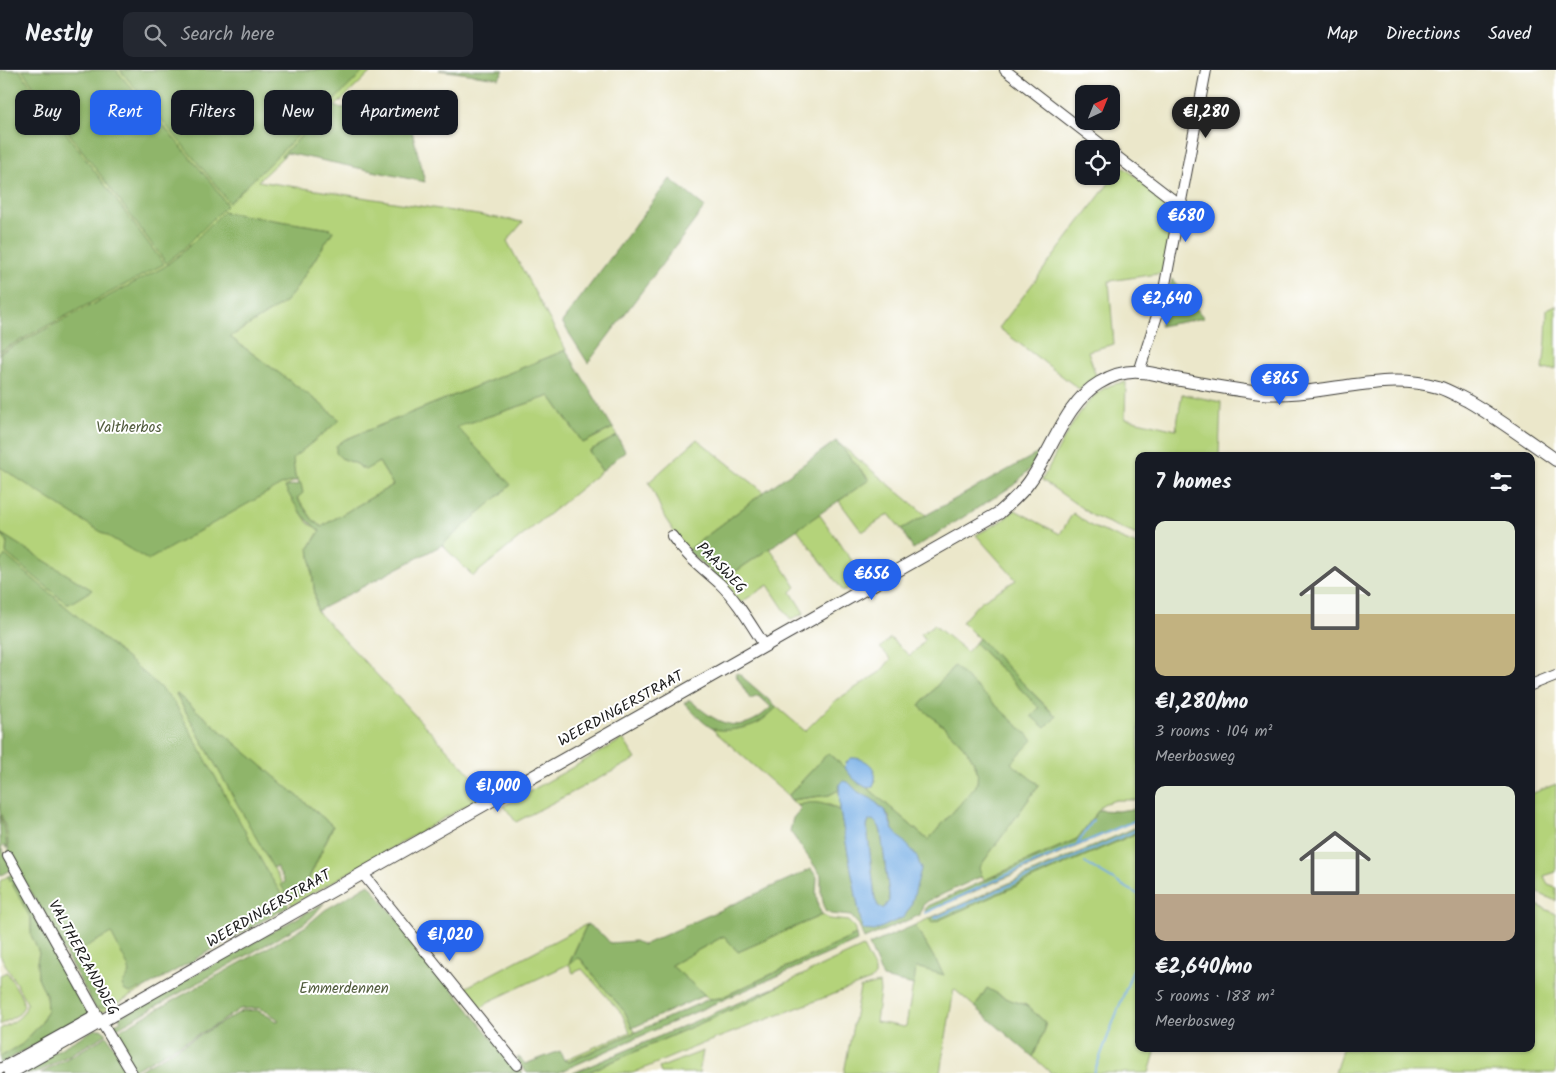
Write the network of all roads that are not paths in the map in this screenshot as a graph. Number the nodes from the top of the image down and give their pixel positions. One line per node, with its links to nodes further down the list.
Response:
1 (1005, 70): 3 (street)
2 (1206, 70): 5 (street)
3 (1096, 140)
4 (1120, 159): 5 (street)
5 (1182, 203): 6 (street)
6 (1139, 372): 7 (main road); 9 (main road, WEERDINGERSTRAAT)
7 (1556, 460)
8 (672, 536): 9 (street, PAASWEG)
9 (765, 646): 13 (main road, WEERDINGERSTRAAT)
10 (1556, 674): 11 (street)
11 (1535, 684)
12 (8, 856): 14 (street, VALTHERZANDWEG)
13 (363, 874): 14 (main road, WEERDINGERSTRAAT); 15 (street)
14 (99, 1018): 16 (street, WEERDINGERSTRAAT); 17 (main road, WEERDINGERSTRAAT); 18 (street, VALTHERZANDWEG)
15 (517, 1065)
16 (0, 1069)
17 (10, 1073)
18 (132, 1073)

